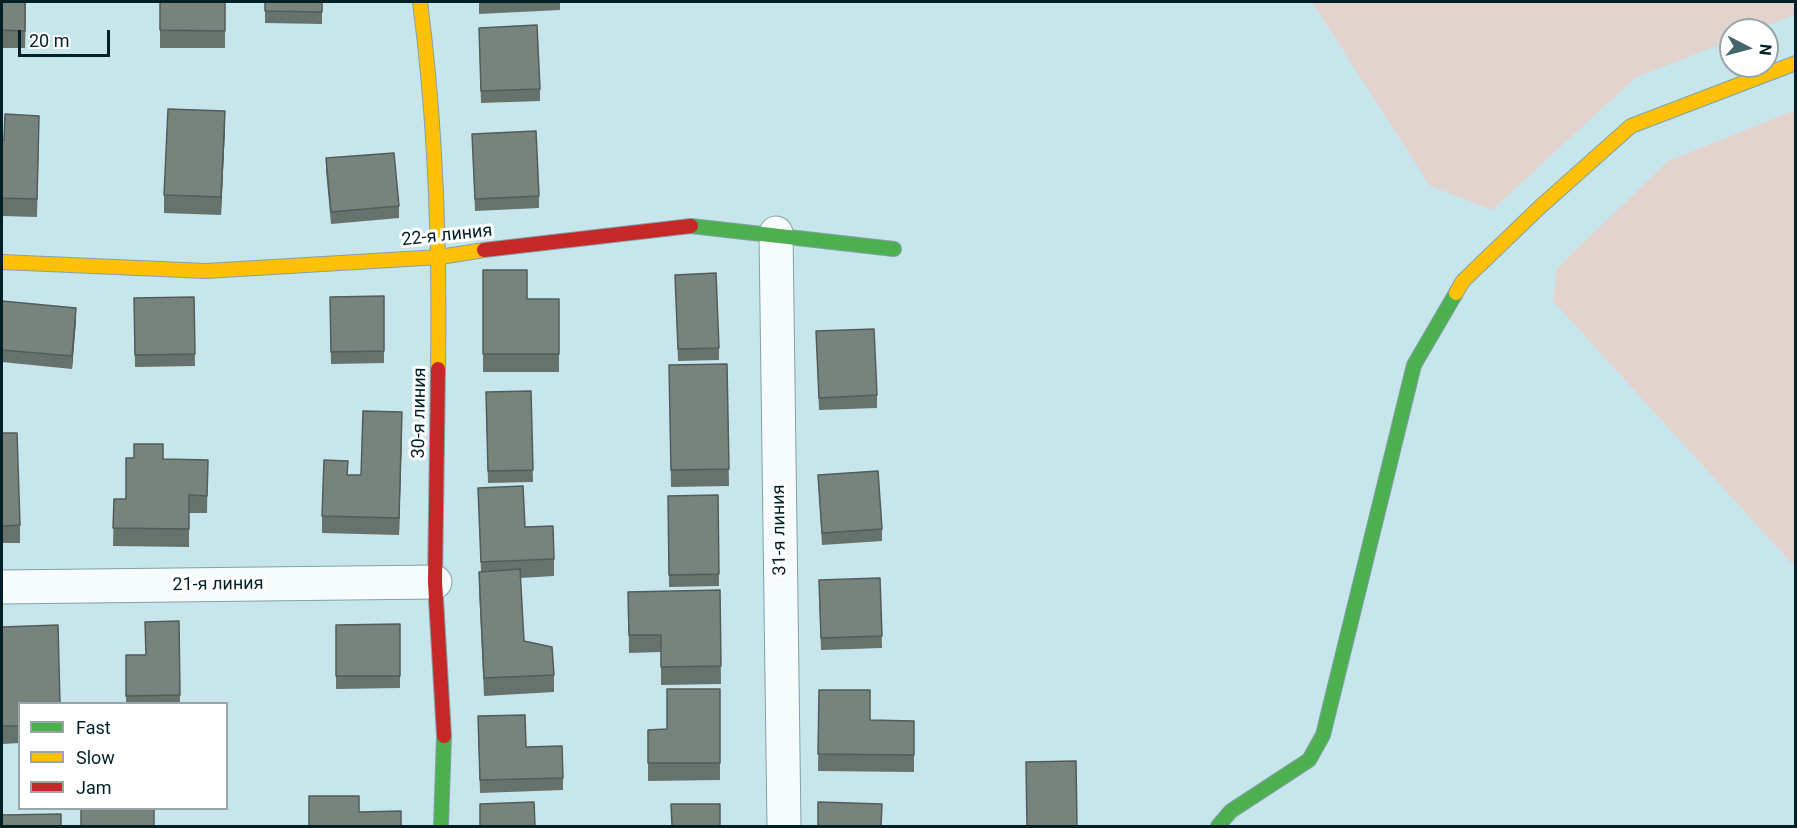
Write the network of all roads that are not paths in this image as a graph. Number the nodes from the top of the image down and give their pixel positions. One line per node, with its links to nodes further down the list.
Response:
1 (420, 2): 5 (street, 30-я линия)
2 (1796, 63): 11 (street)
3 (776, 233): 4 (street, 22-я линия); 5 (street, 22-я линия); 10 (street, 31-я линия)
4 (894, 249)
5 (441, 257): 6 (street, 22-я линия); 7 (street, 30-я линия)
6 (2, 262)
7 (435, 582): 8 (street, 21-я линия); 9 (street, 30-я линия)
8 (2, 587)
9 (441, 826)
10 (784, 826)
11 (1218, 826)

